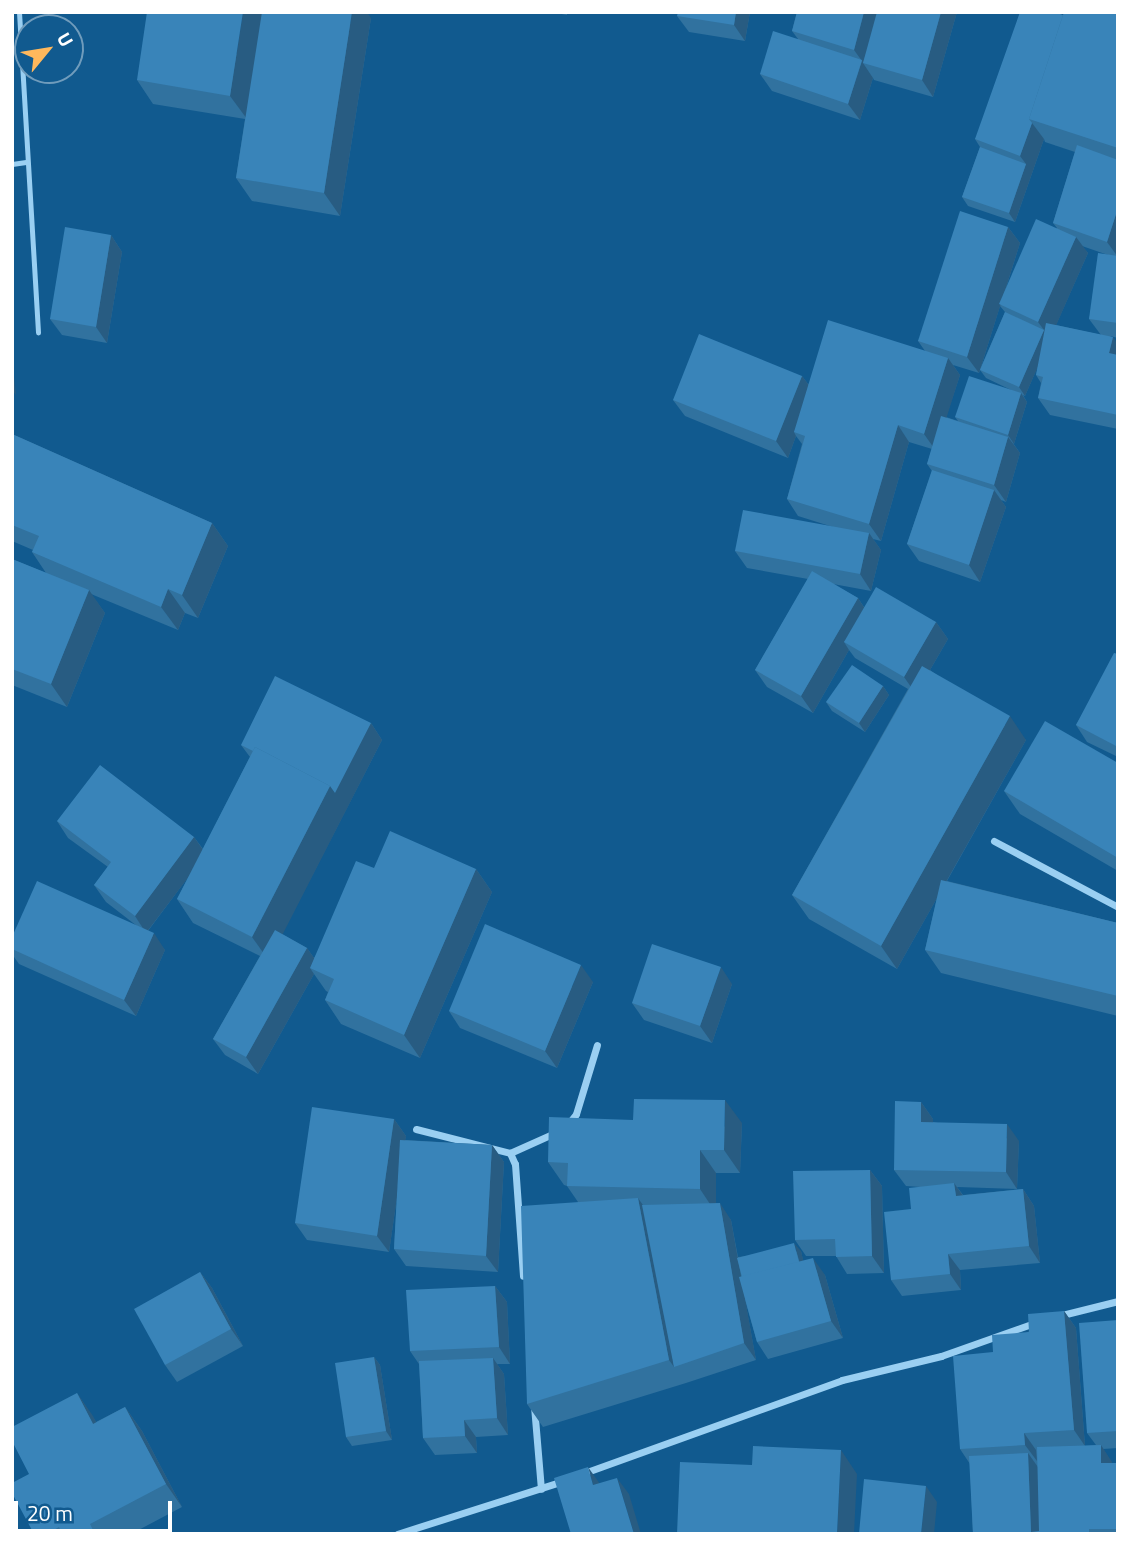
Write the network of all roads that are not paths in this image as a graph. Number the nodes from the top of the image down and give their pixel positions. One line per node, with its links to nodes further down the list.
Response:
1 (19, 12): 2 (lane)
2 (26, 162): 3 (lane); 4 (lane)
3 (12, 164)
4 (38, 332)
5 (994, 841): 6 (street)
6 (1118, 907)
7 (597, 1045): 9 (street)
8 (416, 1129): 9 (street)
9 (510, 1153): 10 (street)
10 (524, 1281)
11 (1118, 1301): 13 (street)
12 (533, 1392): 15 (street)
13 (580, 1475)
14 (567, 1479): 15 (street)
15 (541, 1489): 16 (street)
16 (397, 1534)

